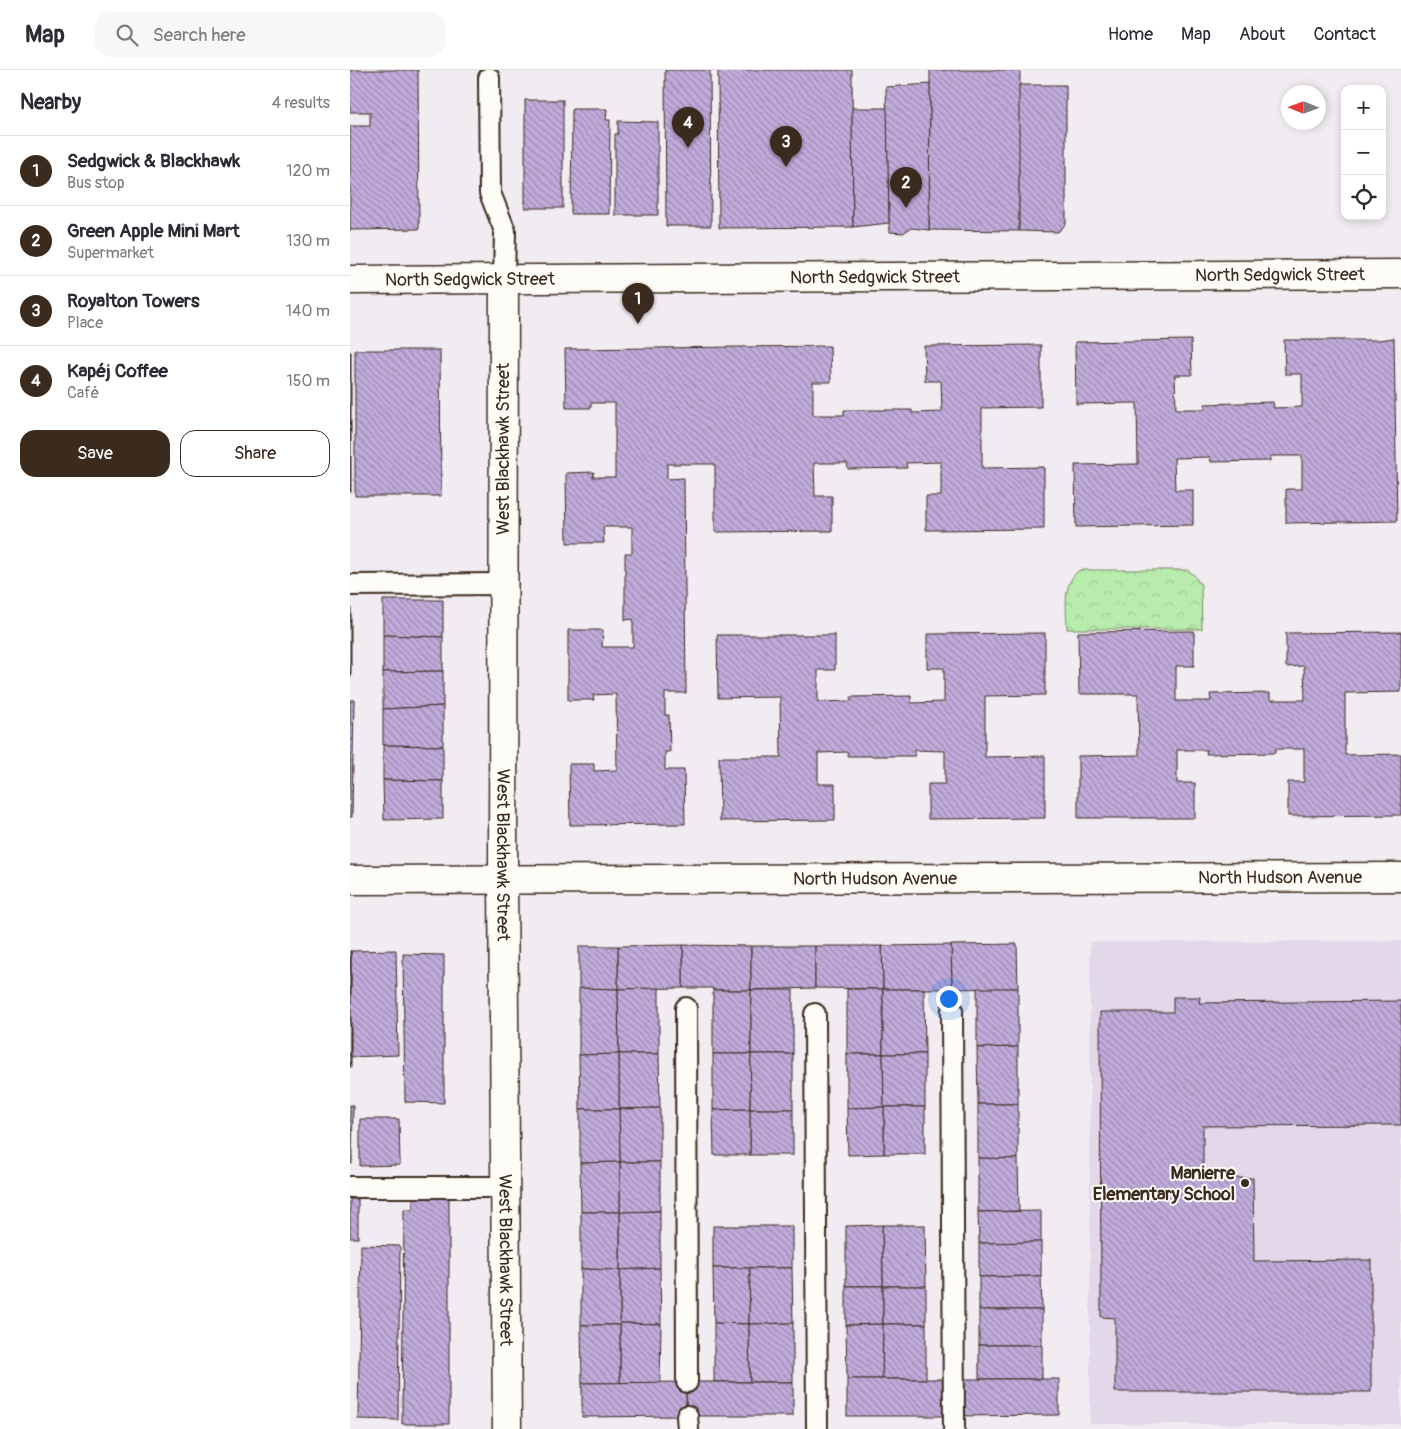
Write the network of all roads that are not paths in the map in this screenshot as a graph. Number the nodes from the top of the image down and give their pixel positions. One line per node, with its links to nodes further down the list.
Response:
1 (489, 78): 4 (lane)
2 (1401, 274): 4 (street, North Sedgwick Street)
3 (350, 280): 4 (street, North Sedgwick Street)
4 (504, 280): 5 (street, West Blackhawk Street)
5 (503, 584): 6 (lane); 9 (street, West Blackhawk Street)
6 (350, 585)
7 (1401, 877): 9 (street, North Hudson Avenue)
8 (350, 880): 9 (street, North Hudson Avenue)
9 (502, 880): 13 (street, West Blackhawk Street)
10 (686, 1008): 15 (lane)
11 (952, 1010): 18 (lane)
12 (815, 1014): 17 (lane)
13 (504, 1186): 14 (lane); 16 (street, West Blackhawk Street)
14 (350, 1187)
15 (687, 1382)
16 (508, 1429)
17 (818, 1429)
18 (954, 1429)

